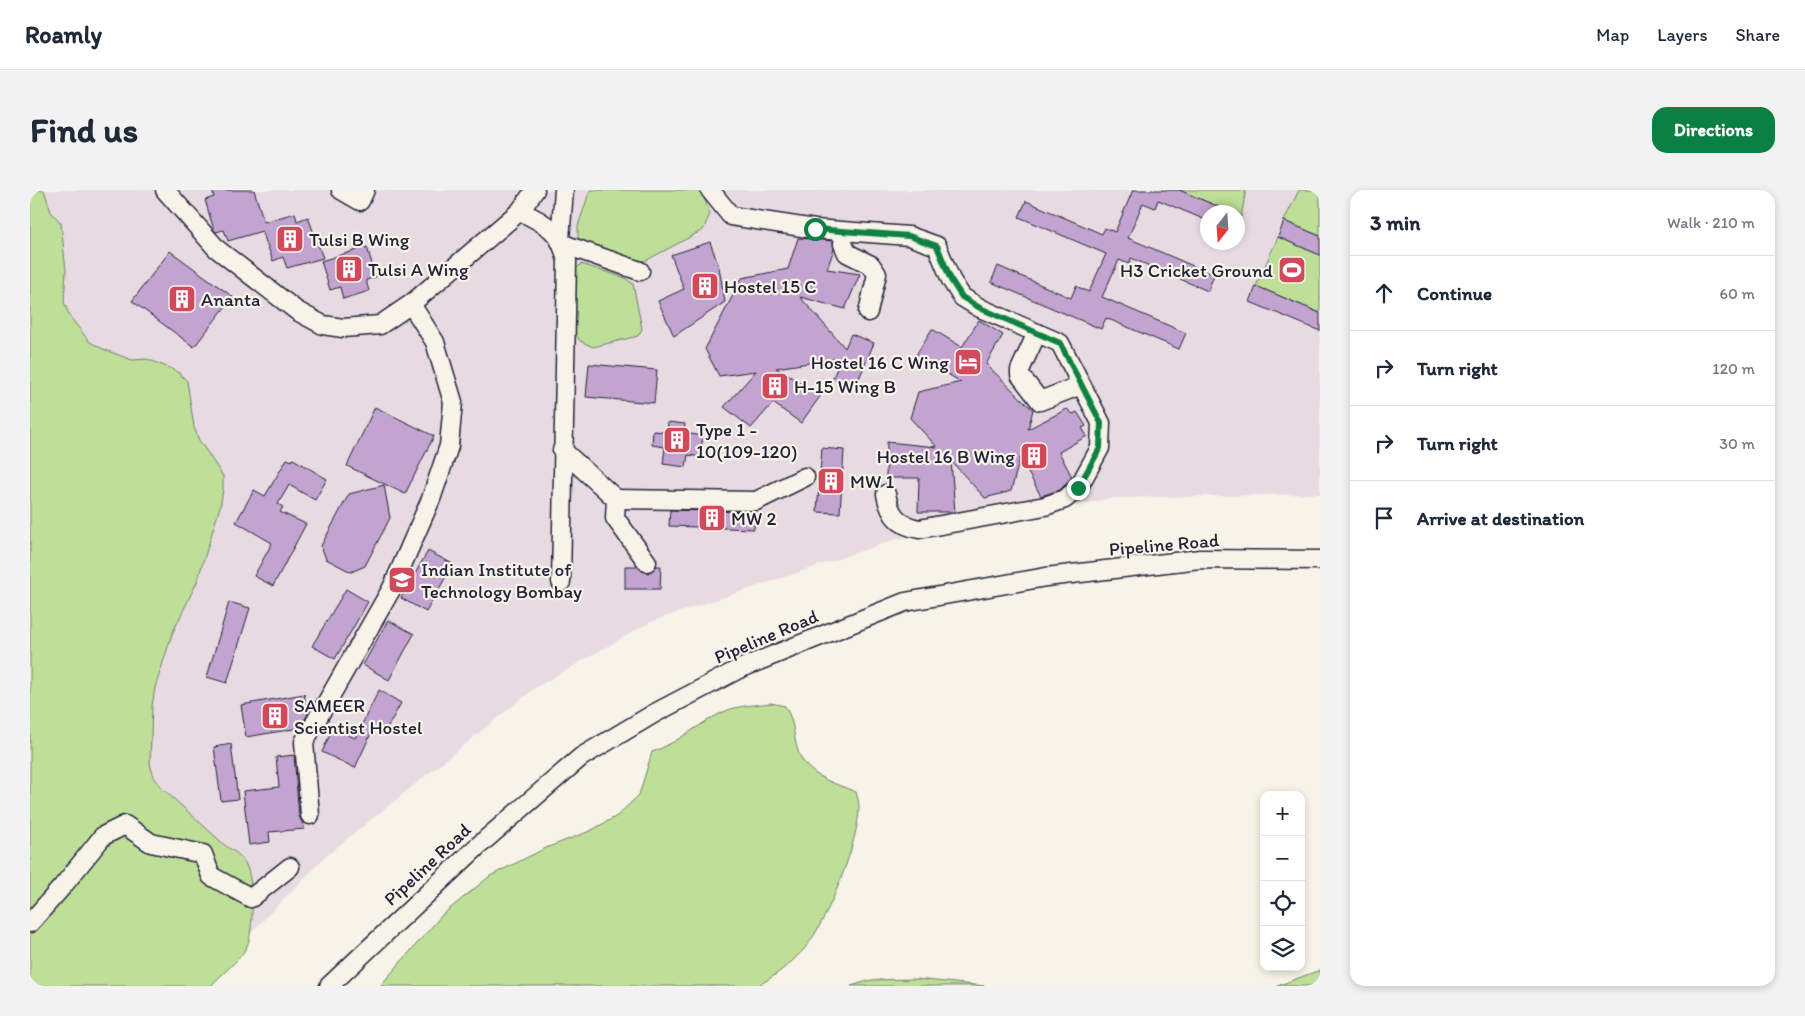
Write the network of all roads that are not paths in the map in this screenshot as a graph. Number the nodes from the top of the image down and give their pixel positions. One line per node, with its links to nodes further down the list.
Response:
1 (166, 190): 11 (lane)
2 (341, 190): 3 (lane)
3 (365, 190)
4 (535, 190): 7 (lane)
5 (564, 190): 9 (lane)
6 (710, 190): 8 (lane)
7 (520, 211): 9 (lane); 11 (lane)
8 (844, 232): 12 (lane); 13 (lane)
9 (562, 242): 10 (lane); 15 (lane)
10 (640, 271)
11 (411, 304): 22 (lane)
12 (868, 312)
13 (1038, 334): 14 (lane); 14 (lane)
14 (1081, 385): 17 (lane)
15 (562, 450): 18 (lane); 21 (lane)
16 (805, 477): 18 (lane)
17 (886, 494)
18 (616, 499): 20 (lane)
19 (1320, 560): 25 (lane, Pipeline Road)
20 (647, 562)
21 (561, 582)
22 (310, 815)
23 (290, 867): 24 (lane)
24 (30, 922)
25 (329, 986)

